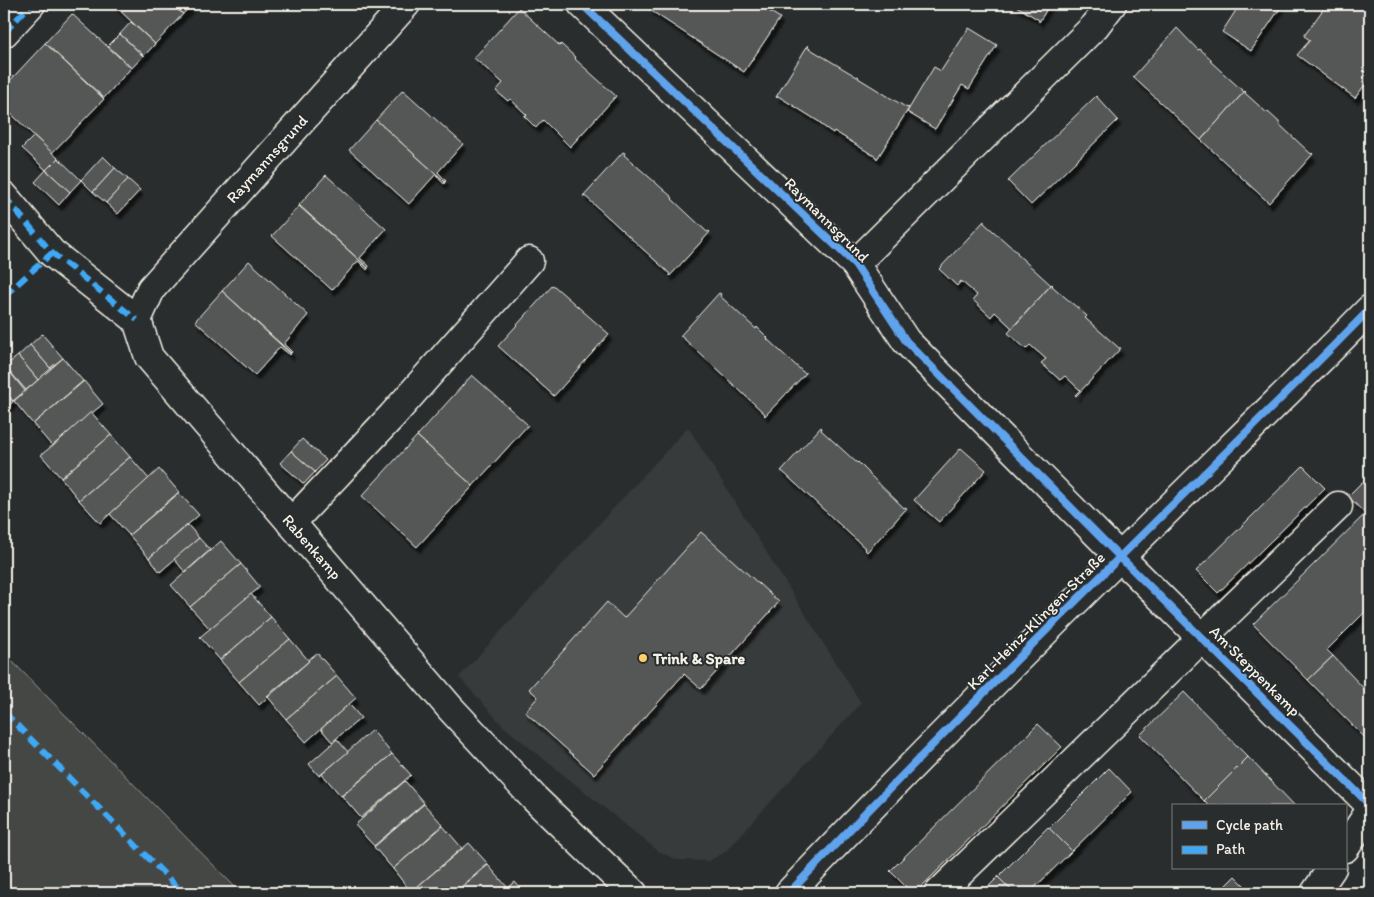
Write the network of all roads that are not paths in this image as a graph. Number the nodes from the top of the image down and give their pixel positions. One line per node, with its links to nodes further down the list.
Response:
1 (31, 4): 5 (street)
2 (406, 4): 10 (street, Raymannsgrund)
3 (582, 4): 8 (street, Raymannsgrund)
4 (1112, 4): 8 (street, Raymannsgrund)
5 (4, 33)
6 (4, 196): 10 (street)
7 (530, 261): 12 (street)
8 (855, 264): 13 (street, Raymannsgrund)
9 (1370, 310): 13 (street, Karl-Heinz-Klingen-Straße)
10 (137, 320): 12 (street, Rabenkamp)
11 (1338, 506): 14 (street)
12 (291, 523): 19 (street, Rabenkamp)
13 (1120, 557): 14 (street, Am Steppenkamp); 20 (street, Karl-Heinz-Klingen-Straße)
14 (1202, 638): 15 (street, Am Steppenkamp); 21 (street)
15 (1370, 805)
16 (1370, 811): 17 (street)
17 (1346, 847)
18 (1331, 870): 22 (street)
19 (633, 893)
20 (789, 893)
21 (939, 893)
22 (1316, 893)

